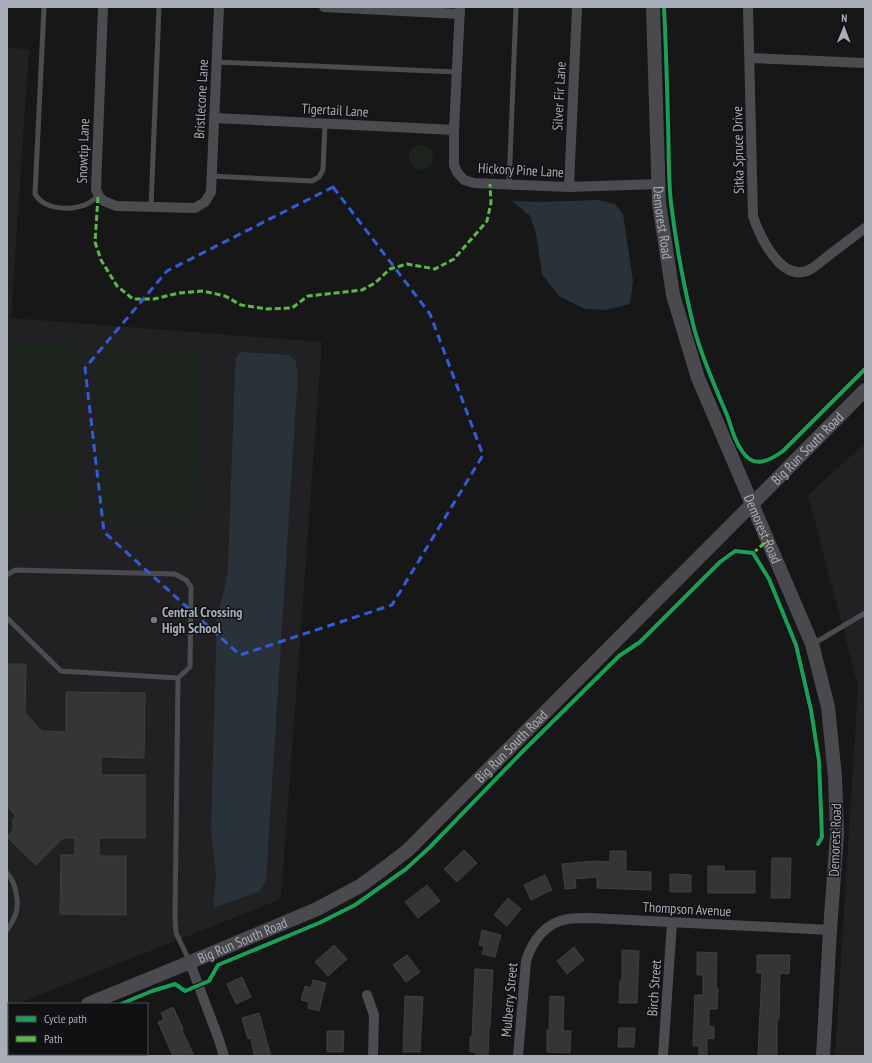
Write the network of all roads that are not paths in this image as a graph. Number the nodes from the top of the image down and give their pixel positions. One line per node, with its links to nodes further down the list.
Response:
1 (44, 7): 23 (lane)
2 (103, 7): 23 (street, Snowtip Lane)
3 (159, 7): 24 (lane)
4 (219, 7): 12 (street, Bristlecone Lane)
5 (324, 7): 10 (street)
6 (516, 7): 20 (lane)
7 (577, 7): 21 (street, Silver Fir Lane)
8 (652, 7): 19 (street, Demorest Road)
9 (748, 7): 11 (street, Sitka Spruce Drive)
10 (460, 10): 14 (street, Hickory Pine Lane)
11 (750, 58): 13 (street); 25 (street, Sitka Spruce Drive)
12 (216, 62): 14 (lane); 15 (street, Bristlecone Lane)
13 (865, 63)
14 (456, 72): 17 (street, Hickory Pine Lane)
15 (214, 118): 16 (street, Tigertail Lane); 18 (street, Bristlecone Lane)
16 (325, 123): 17 (street, Tigertail Lane); 18 (lane)
17 (454, 130): 20 (street, Hickory Pine Lane)
18 (212, 176): 22 (street, Bristlecone Lane)
19 (658, 184): 21 (street, Hickory Pine Lane); 27 (street, Demorest Road)
20 (509, 185): 21 (street, Hickory Pine Lane)
21 (569, 187)
22 (211, 192): 24 (street, Snowtip Lane)
23 (98, 197): 24 (street, Snowtip Lane)
24 (151, 207)
25 (865, 228)
26 (865, 390): 27 (street, Big Run South Road)
27 (752, 505): 31 (street, Demorest Road); 38 (street, Big Run South Road)
28 (7, 575): 32 (lane)
29 (865, 613): 31 (lane)
30 (7, 618): 32 (lane)
31 (812, 644): 37 (street, Demorest Road)
32 (178, 678): 38 (lane)
33 (7, 873): 36 (lane)
34 (672, 922): 35 (street, Thompson Avenue); 37 (street, Thompson Avenue); 44 (street, Birch Street)
35 (545, 928): 43 (street, Mulberry Street)
36 (7, 930)
37 (830, 930): 45 (street, Demorest Road)
38 (190, 963): 40 (street, Big Run South Road); 41 (street)
39 (367, 995): 42 (street)
40 (90, 1003)
41 (224, 1056)
42 (373, 1056)
43 (518, 1056)
44 (663, 1056)
45 (823, 1056)

